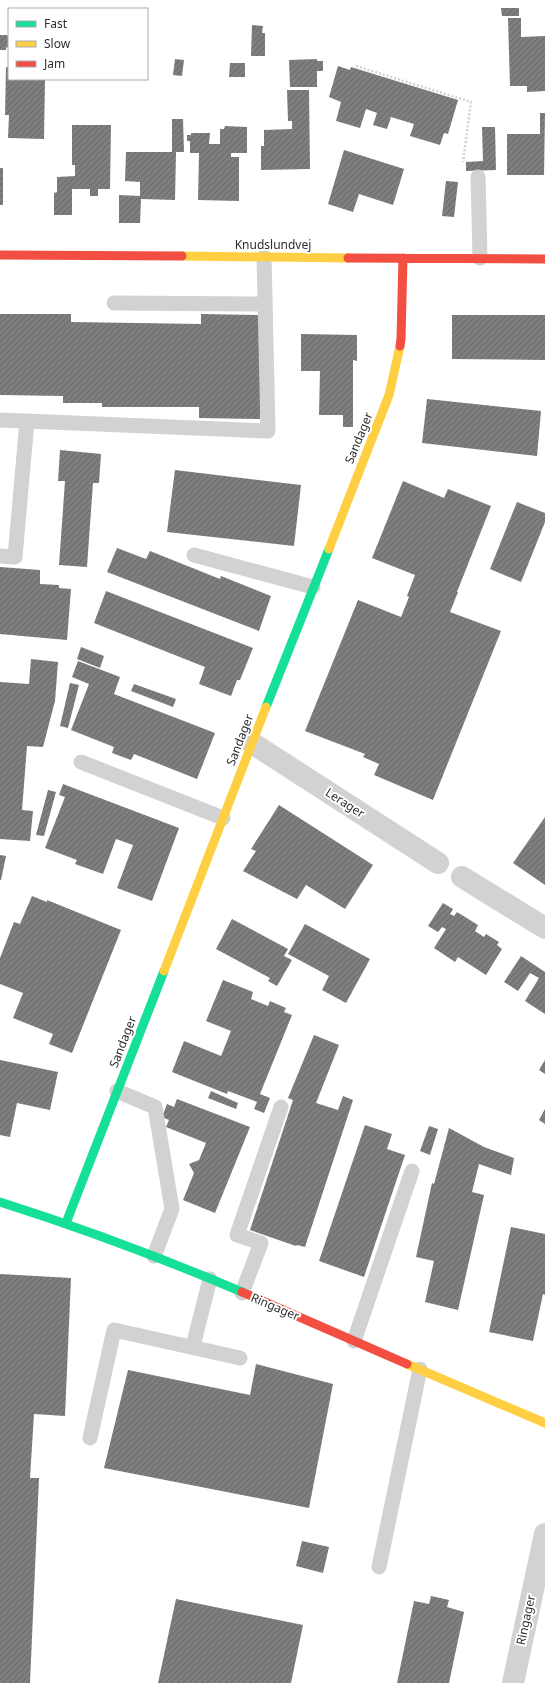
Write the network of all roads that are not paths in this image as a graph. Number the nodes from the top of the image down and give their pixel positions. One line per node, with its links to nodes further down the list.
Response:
1 (478, 177): 5 (lane)
2 (0, 255): 3 (street, Knudslundvej)
3 (264, 257): 4 (street, Knudslundvej); 8 (lane)
4 (403, 258): 5 (street, Knudslundvej); 13 (street, Sandager)
5 (480, 258): 6 (street, Knudslundvej)
6 (545, 259)
7 (114, 303): 8 (lane)
8 (265, 304): 10 (lane)
9 (0, 420): 10 (lane)
10 (27, 421): 11 (lane)
11 (0, 556)
12 (194, 556): 13 (lane)
13 (313, 587): 14 (street, Sandager)
14 (252, 743): 16 (street, Sandager); 17 (street, Lerager)
15 (82, 762): 16 (lane)
16 (222, 818): 20 (street, Sandager)
17 (438, 863)
18 (462, 877): 19 (street)
19 (545, 928)
20 (117, 1091): 24 (street, Sandager); 25 (lane)
21 (281, 1107): 27 (lane)
22 (412, 1171): 28 (lane)
23 (0, 1202): 24 (street, Ringager)
24 (66, 1223): 25 (street, Ringager)
25 (154, 1256): 26 (street, Ringager)
26 (210, 1279): 27 (street, Ringager); 29 (lane)
27 (242, 1293): 28 (street, Ringager)
28 (354, 1341): 31 (street, Ringager)
29 (193, 1346): 30 (lane); 33 (lane)
30 (240, 1358)
31 (420, 1369): 32 (street, Ringager); 35 (lane)
32 (545, 1423)
33 (90, 1438)
34 (545, 1534): 36 (street, Ringager)
35 (379, 1567)
36 (538, 1601): 37 (street, Ringager)
37 (513, 1683)

